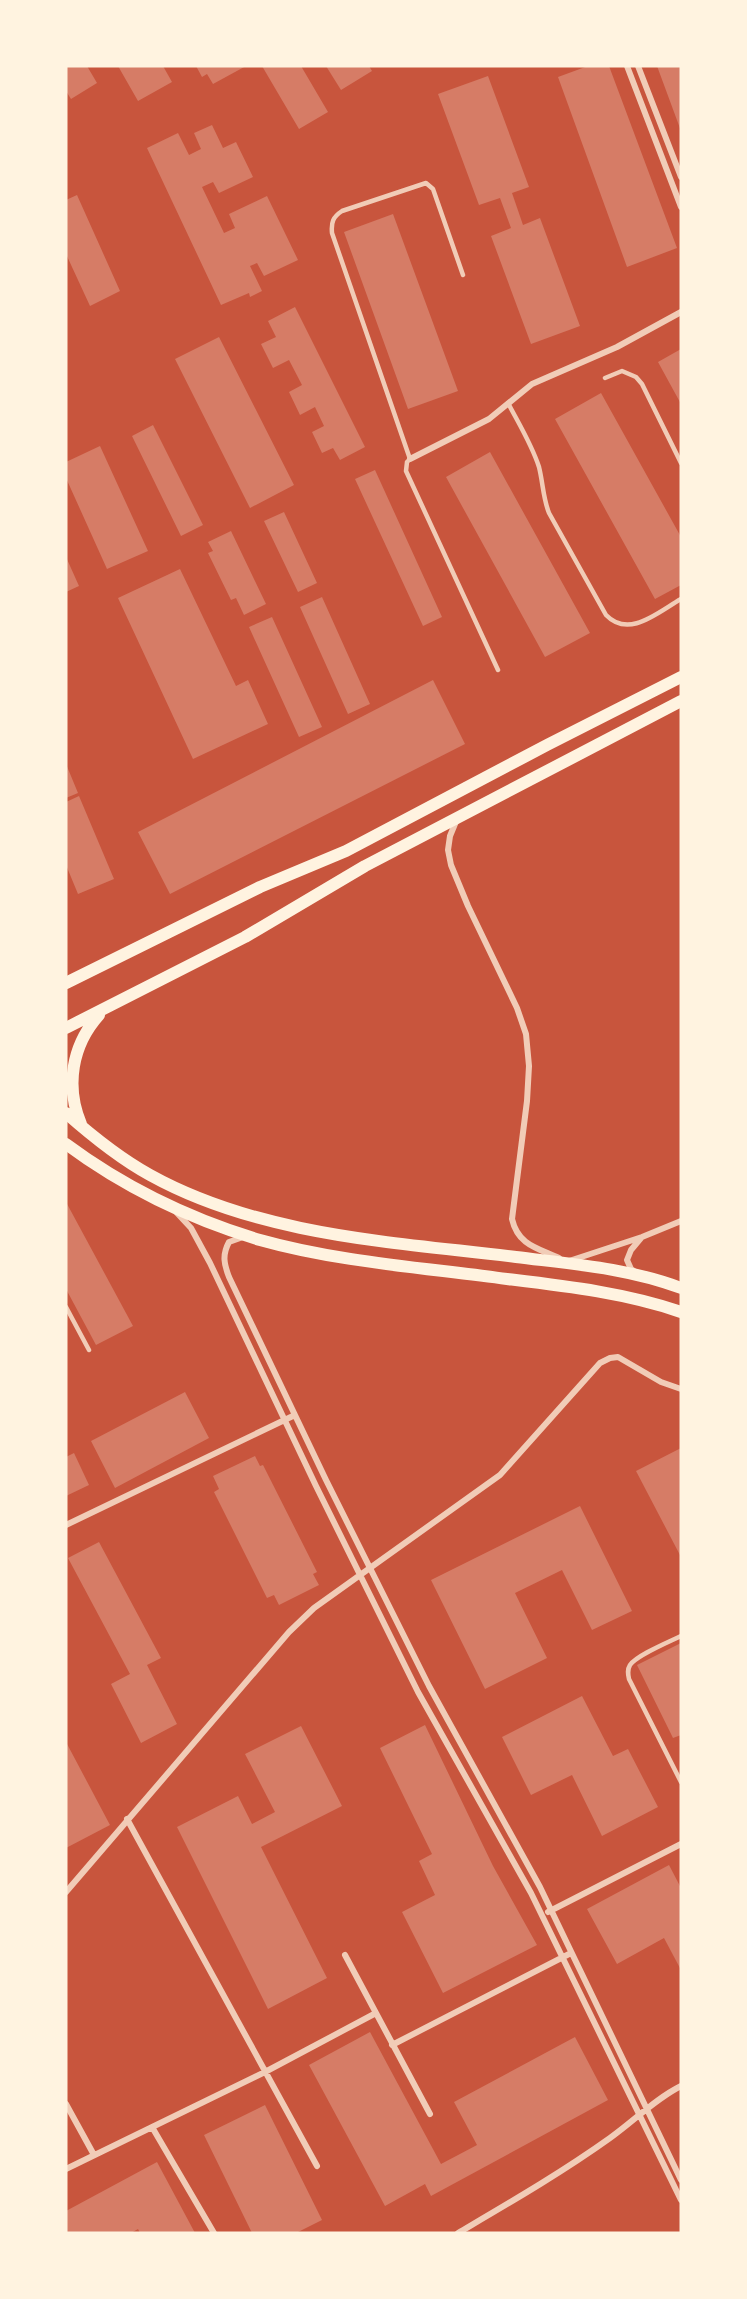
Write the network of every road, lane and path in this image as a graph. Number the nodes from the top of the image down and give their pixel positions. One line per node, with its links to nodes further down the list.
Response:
1 (627, 66): 4 (street)
2 (638, 66): 3 (street)
3 (681, 177)
4 (681, 207)
5 (463, 275): 9 (lane)
6 (681, 312): 8 (street)
7 (605, 378): 10 (lane)
8 (508, 403): 9 (street); 11 (lane)
9 (410, 459): 12 (lane)
10 (681, 463)
11 (681, 599)
12 (498, 670)
13 (681, 677): 16 (main road)
14 (681, 701): 15 (main road)
15 (458, 818): 17 (main road); 26 (street)
16 (67, 983)
17 (106, 1008): 18 (main road); 20 (main road)
18 (66, 1028)
19 (66, 1113): 20 (main road)
20 (82, 1128): 26 (main road)
21 (66, 1144): 22 (main road)
22 (170, 1206): 24 (main road); 34 (street)
23 (681, 1221): 25 (street)
24 (248, 1236): 30 (main road); 33 (street)
25 (642, 1237): 26 (street); 27 (street)
26 (566, 1262): 27 (main road)
27 (643, 1277): 28 (main road)
28 (681, 1288)
29 (66, 1307): 31 (lane)
30 (681, 1312)
31 (89, 1350)
32 (681, 1389): 36 (street)
33 (295, 1415): 34 (street); 36 (street)
34 (285, 1420): 35 (street); 37 (street)
35 (66, 1525)
36 (369, 1568): 37 (street); 43 (street)
37 (360, 1575): 40 (street); 44 (street)
38 (681, 1636): 39 (lane)
39 (681, 1782)
40 (127, 1819): 42 (street); 50 (street)
41 (681, 1844): 43 (street)
42 (66, 1892)
43 (551, 1911): 44 (street); 45 (street)
44 (542, 1916): 47 (street)
45 (571, 1953): 47 (street); 53 (street)
46 (345, 1955): 48 (street)
47 (562, 1958): 49 (street); 55 (street)
48 (376, 2013): 49 (street); 50 (street)
49 (392, 2045): 54 (street)
50 (265, 2072): 56 (street); 58 (street)
51 (681, 2086): 53 (street)
52 (66, 2104): 57 (street)
53 (646, 2110): 55 (street); 60 (street)
54 (430, 2114)
55 (639, 2115): 61 (street); 63 (street)
56 (152, 2127): 57 (street); 62 (street)
57 (94, 2155): 59 (street)
58 (317, 2166)
59 (66, 2169)
60 (681, 2180)
61 (681, 2200)
62 (214, 2233)
63 (458, 2233)

